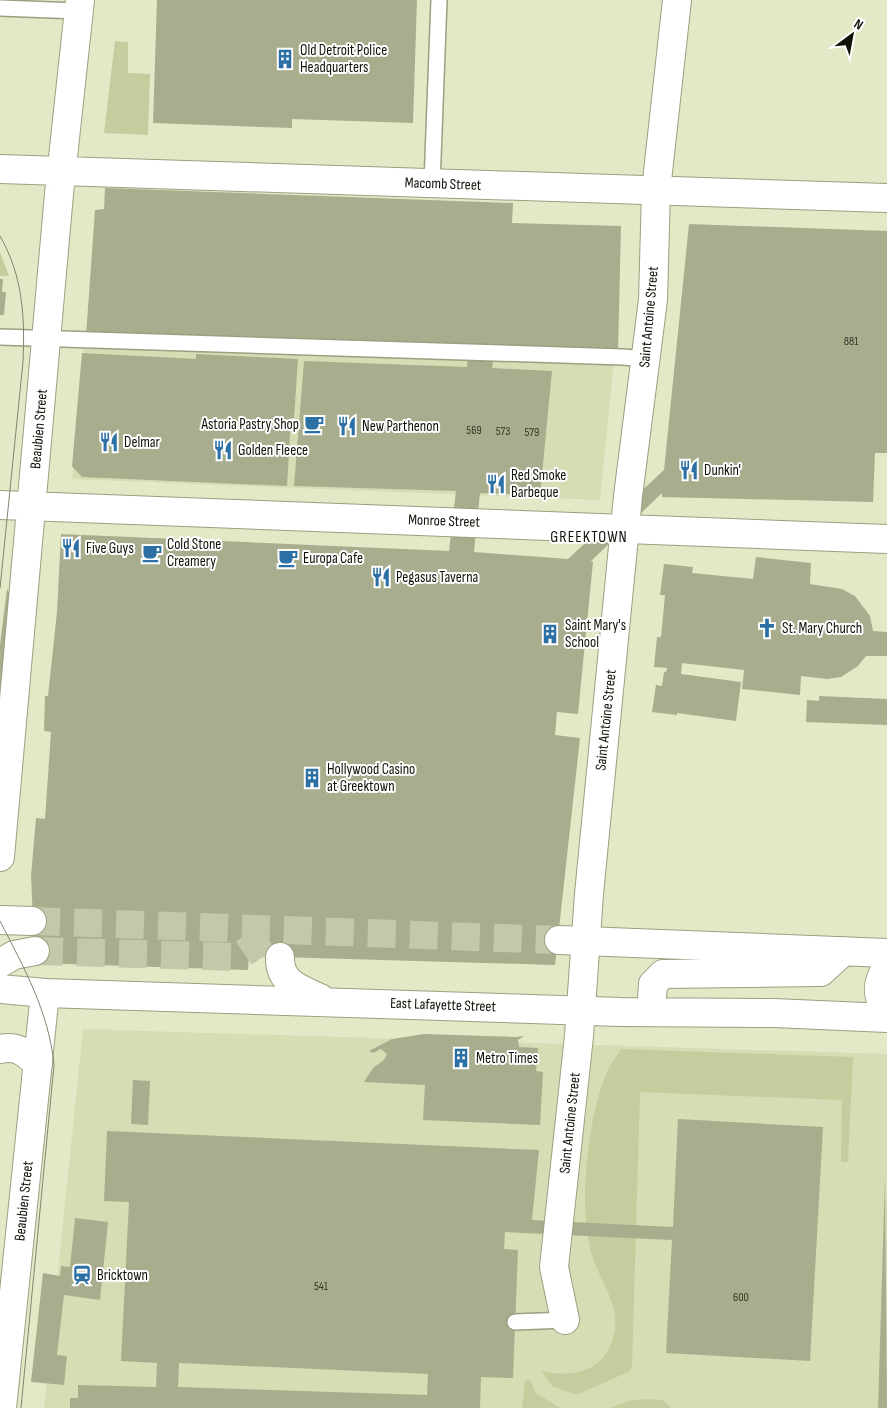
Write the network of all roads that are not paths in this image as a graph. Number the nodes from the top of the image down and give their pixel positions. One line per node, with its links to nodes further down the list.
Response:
1 (439, 0): 7 (lane)
2 (677, 0): 8 (street, Saint Antoine Street)
3 (79, 6): 4 (lane); 6 (street, Beaubien Street)
4 (0, 8)
5 (0, 168): 6 (street, Macomb Street)
6 (62, 171): 7 (street, Macomb Street); 11 (street, Beaubien Street)
7 (432, 184): 8 (street, Macomb Street)
8 (656, 190): 9 (street, Macomb Street); 12 (street, Saint Antoine Street)
9 (887, 198)
10 (0, 337): 11 (lane)
11 (47, 338): 12 (lane); 14 (street, Beaubien Street)
12 (646, 360): 15 (street, Saint Antoine Street)
13 (0, 505): 14 (street, Monroe Street)
14 (33, 506): 15 (street, Monroe Street); 17 (street, Beaubien Street)
15 (625, 527): 16 (street, Monroe Street); 20 (street, Saint Antoine Street)
16 (887, 539)
17 (0, 857)
18 (0, 920): 19 (street)
19 (32, 921)
20 (572, 940): 22 (street); 30 (street, Saint Antoine Street)
21 (35, 951): 25 (street)
22 (844, 951): 23 (street); 31 (street)
23 (887, 953)
24 (280, 957): 29 (street)
25 (0, 964)
26 (887, 967): 32 (street)
27 (0, 989): 28 (street, East Lafayette Street)
28 (45, 993): 29 (street, East Lafayette Street); 35 (street, Beaubien Street)
29 (326, 1001): 30 (street, East Lafayette Street)
30 (581, 1011): 31 (street, East Lafayette Street); 37 (street, Saint Antoine Street)
31 (651, 1012): 33 (street, East Lafayette Street)
32 (887, 1012)
33 (887, 1018)
34 (0, 1049): 35 (street)
35 (38, 1064): 36 (street, Beaubien Street)
36 (7, 1309): 39 (street, Beaubien Street)
37 (564, 1320): 38 (lane)
38 (515, 1322)
39 (2, 1408)

